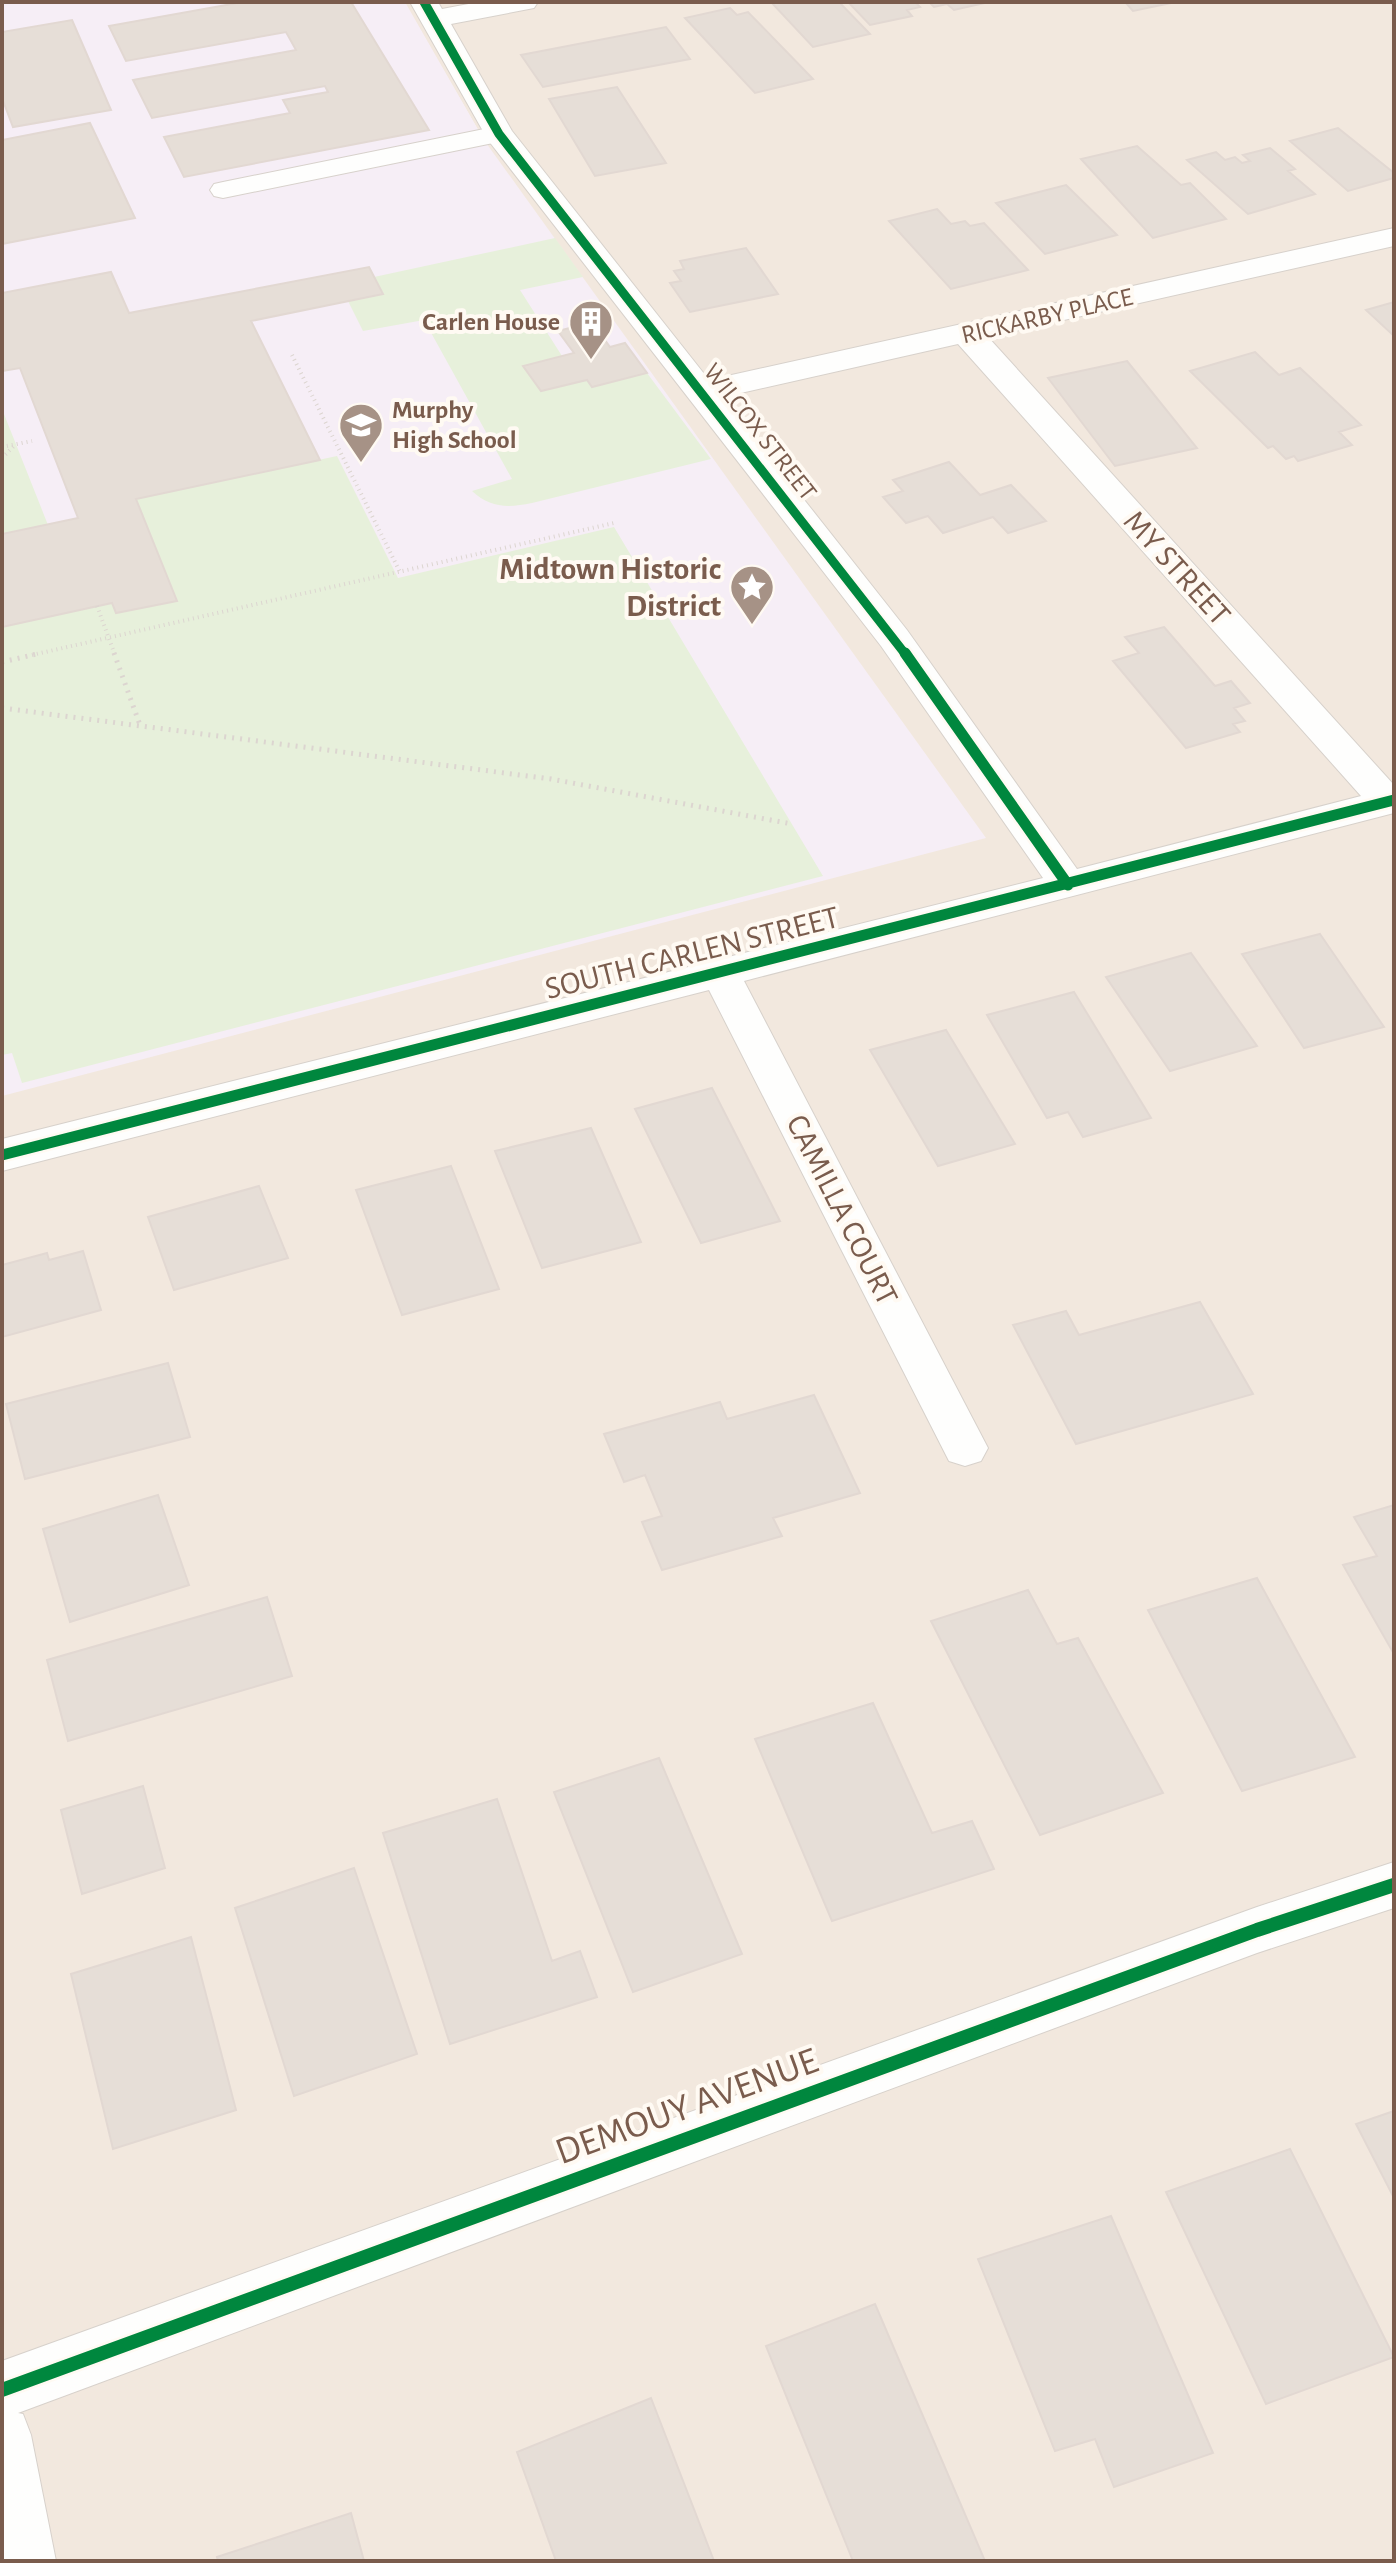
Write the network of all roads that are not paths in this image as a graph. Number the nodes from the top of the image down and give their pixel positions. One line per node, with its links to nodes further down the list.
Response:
1 (524, 2): 2 (street)
2 (429, 11): 3 (street, WILCOX STREET)
3 (499, 134): 4 (lane); 7 (street, WILCOX STREET)
4 (223, 190)
5 (1394, 237): 6 (street, RICKARBY PLACE)
6 (967, 334): 7 (street, RICKARBY PLACE); 8 (street, MY STREET)
7 (700, 392): 9 (street, WILCOX STREET)
8 (1390, 801): 9 (street, SOUTH CARLEN STREET)
9 (1068, 885): 10 (street, SOUTH CARLEN STREET)
10 (720, 973): 11 (street, SOUTH CARLEN STREET); 12 (street, CAMILLA COURT)
11 (2, 1155)
12 (965, 1448)
13 (1394, 1885): 14 (street, DEMOUY AVENUE)
14 (2, 2390)
15 (2, 2435): 16 (street)
16 (26, 2561)

